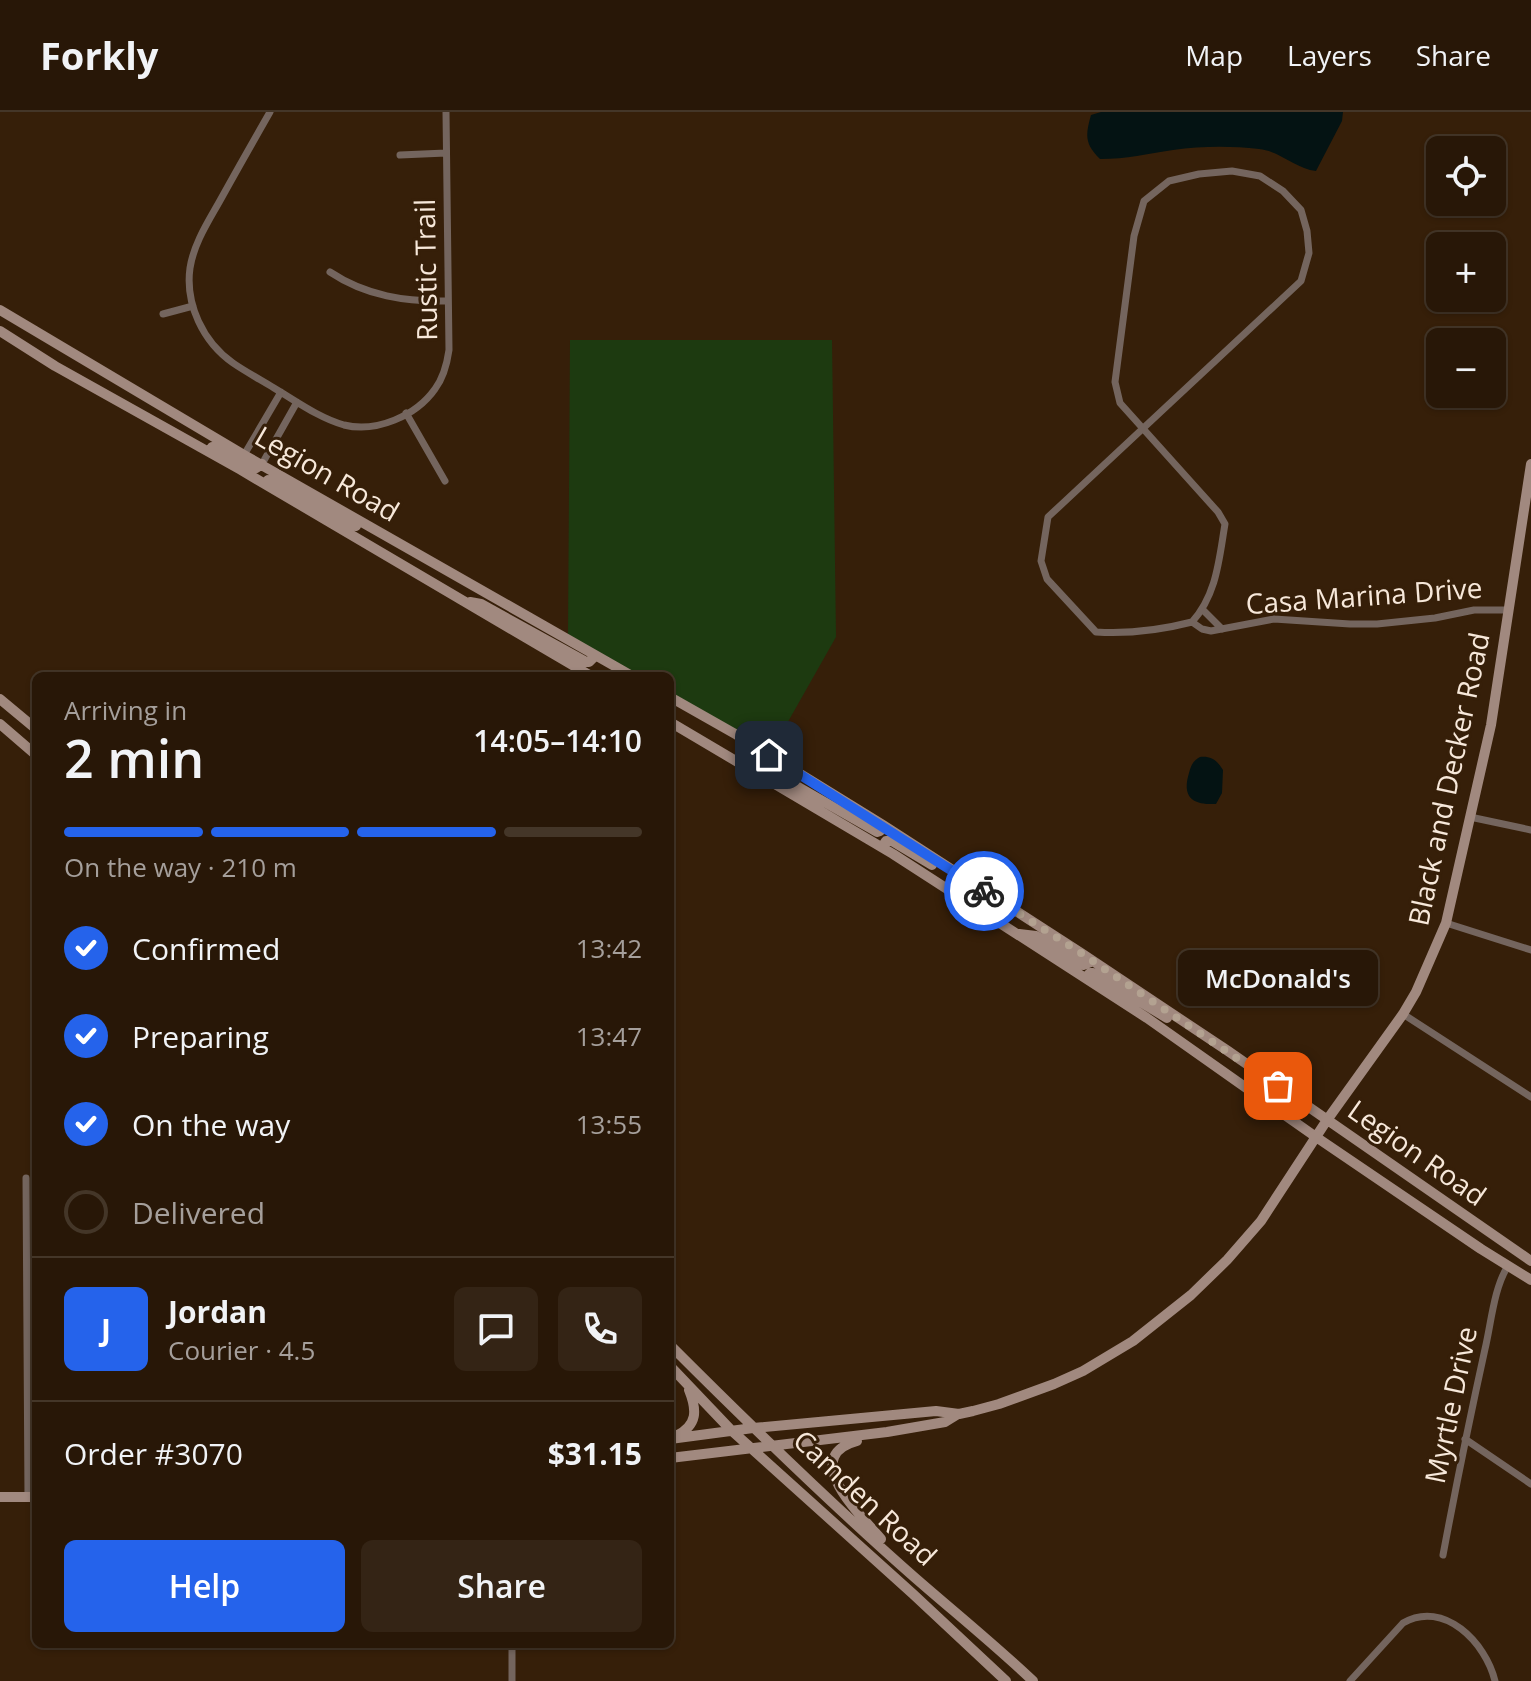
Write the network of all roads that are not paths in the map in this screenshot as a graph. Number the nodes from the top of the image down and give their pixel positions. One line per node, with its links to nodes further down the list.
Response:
1 (270, 112): 7 (street, Rustic Trail)
2 (446, 112): 3 (street, Rustic Trail)
3 (446, 153): 4 (street); 6 (street, Rustic Trail)
4 (400, 155)
5 (330, 272): 6 (street)
6 (448, 301): 13 (street, Rustic Trail)
7 (193, 306): 9 (street); 11 (street, Rustic Trail)
8 (0, 310): 16 (main road, Legion Road)
9 (163, 314)
10 (0, 331): 15 (main road, Legion Road)
11 (281, 392): 12 (street, Rustic Trail); 16 (street)
12 (297, 402): 13 (street, Rustic Trail); 17 (street)
13 (406, 413): 19 (street)
14 (1143, 429): 14 (street); 23 (street); 26 (street)
15 (170, 431): 17 (main road); 20 (main road, Legion Road)
16 (244, 455): 17 (main road, Legion Road)
17 (262, 464): 21 (main road, Legion Road)
18 (1531, 464): 24 (main road, Black and Decker Road)
19 (445, 481)
20 (260, 482): 21 (main road); 22 (main road, Legion Road)
21 (405, 547): 29 (main road, Legion Road)
22 (464, 602): 29 (main road); 30 (main road, Legion Road)
23 (1203, 610): 25 (street, Casa Marina Drive); 26 (street)
24 (1509, 610): 28 (street, Casa Marina Drive); 39 (main road, Black and Decker Road)
25 (1213, 619): 27 (street); 28 (street, Casa Marina Drive)
26 (1192, 622): 27 (street)
27 (1202, 629): 28 (street, Casa Marina Drive)
28 (1222, 629)
29 (595, 656): 31 (main road, Legion Road)
30 (581, 672)
31 (625, 672)
32 (0, 699): 36 (main road)
33 (674, 699): 40 (main road, Legion Road)
34 (0, 724): 37 (main road)
35 (674, 724): 38 (main road, Legion Road)
36 (32, 726)
37 (32, 752)
38 (733, 759): 40 (main road); 42 (main road, Legion Road)
39 (1470, 817): 41 (street); 44 (main road, Black and Decker Road)
40 (883, 825): 43 (main road, Legion Road)
41 (1531, 830)
42 (882, 847): 43 (main road); 45 (main road, Legion Road)
43 (1007, 906): 47 (main road, Legion Road)
44 (1446, 923): 46 (street); 49 (main road, Black and Decker Road)
45 (1017, 934): 47 (main road); 48 (main road, Legion Road)
46 (1531, 950)
47 (1093, 961): 50 (main road, Legion Road)
48 (1085, 978): 50 (main road); 53 (main road, Legion Road)
49 (1403, 1014): 51 (street); 52 (main road, Black and Decker Road)
50 (1195, 1029): 52 (main road, Legion Road)
51 (1531, 1097)
52 (1327, 1120): 53 (main road, Black and Decker Road); 55 (main road, Legion Road)
53 (1316, 1137): 56 (main road, Legion Road); 61 (main road, Black and Decker Road)
54 (26, 1178): 73 (street)
55 (1531, 1261)
56 (1508, 1266): 57 (main road, Legion Road); 67 (street, Myrtle Drive)
57 (1531, 1280)
58 (674, 1349): 62 (main road, Camden Road)
59 (674, 1370): 60 (main road, Camden Road)
60 (687, 1384): 63 (main road, Camden Road); 65 (main road)
61 (959, 1414): 62 (main road); 64 (main road)
62 (753, 1428): 63 (main road); 68 (main road, Camden Road)
63 (731, 1430): 66 (main road); 69 (main road, Camden Road)
64 (887, 1432): 68 (main road); 75 (main road)
65 (674, 1437)
66 (674, 1438)
67 (1465, 1439): 71 (street); 74 (street, Myrtle Drive)
68 (772, 1445): 69 (main road); 75 (main road, Camden Road)
69 (750, 1448): 70 (main road); 78 (main road, Camden Road)
70 (674, 1458)
71 (1531, 1484)
72 (0, 1497): 73 (main road)
73 (32, 1497)
74 (1443, 1555)
75 (914, 1577): 79 (main road, Camden Road)
76 (512, 1648): 77 (street)
77 (512, 1681)
78 (1006, 1681)
79 (1033, 1681)
80 (1350, 1681): 81 (street)
81 (1495, 1681)

